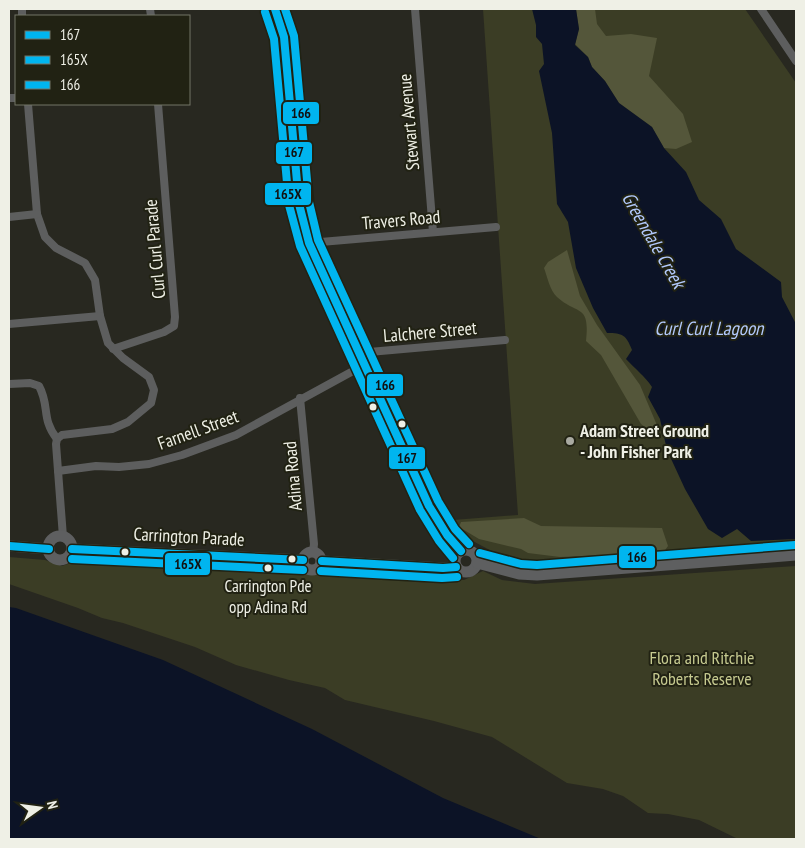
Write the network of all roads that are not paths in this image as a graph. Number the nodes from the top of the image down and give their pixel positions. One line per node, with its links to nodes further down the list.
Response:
1 (275, 9): 11 (main road)
2 (415, 9): 10 (street, Stewart Avenue)
3 (761, 9): 4 (street)
4 (796, 61)
5 (28, 105): 7 (street)
6 (158, 105): 15 (street, Curl Curl Parade)
7 (37, 214): 8 (street); 12 (street)
8 (9, 217)
9 (496, 227): 10 (street, Travers Road)
10 (433, 232): 11 (street, Travers Road)
11 (309, 243): 16 (main road)
12 (100, 316): 13 (street); 15 (street)
13 (9, 324)
14 (505, 340): 16 (street, Lalchere Street)
15 (113, 349): 20 (street)
16 (358, 353): 17 (main road)
17 (364, 365): 19 (street, Farnell Street); 26 (main road)
18 (9, 384): 20 (street)
19 (300, 398): 21 (street, Farnell Street); 27 (street, Adina Road)
20 (58, 439): 21 (street)
21 (58, 470): 22 (street)
22 (63, 537): 24 (main road); 25 (main road)
23 (9, 546): 24 (main road)
24 (49, 549): 25 (main road)
25 (72, 549): 29 (main road, Carrington Parade)
26 (461, 551): 31 (main road); 32 (main road)
27 (313, 552): 29 (main road); 30 (main road)
28 (796, 555): 31 (main road)
29 (303, 560): 30 (main road)
30 (322, 561): 32 (main road)
31 (477, 563): 32 (main road)
32 (456, 567)

